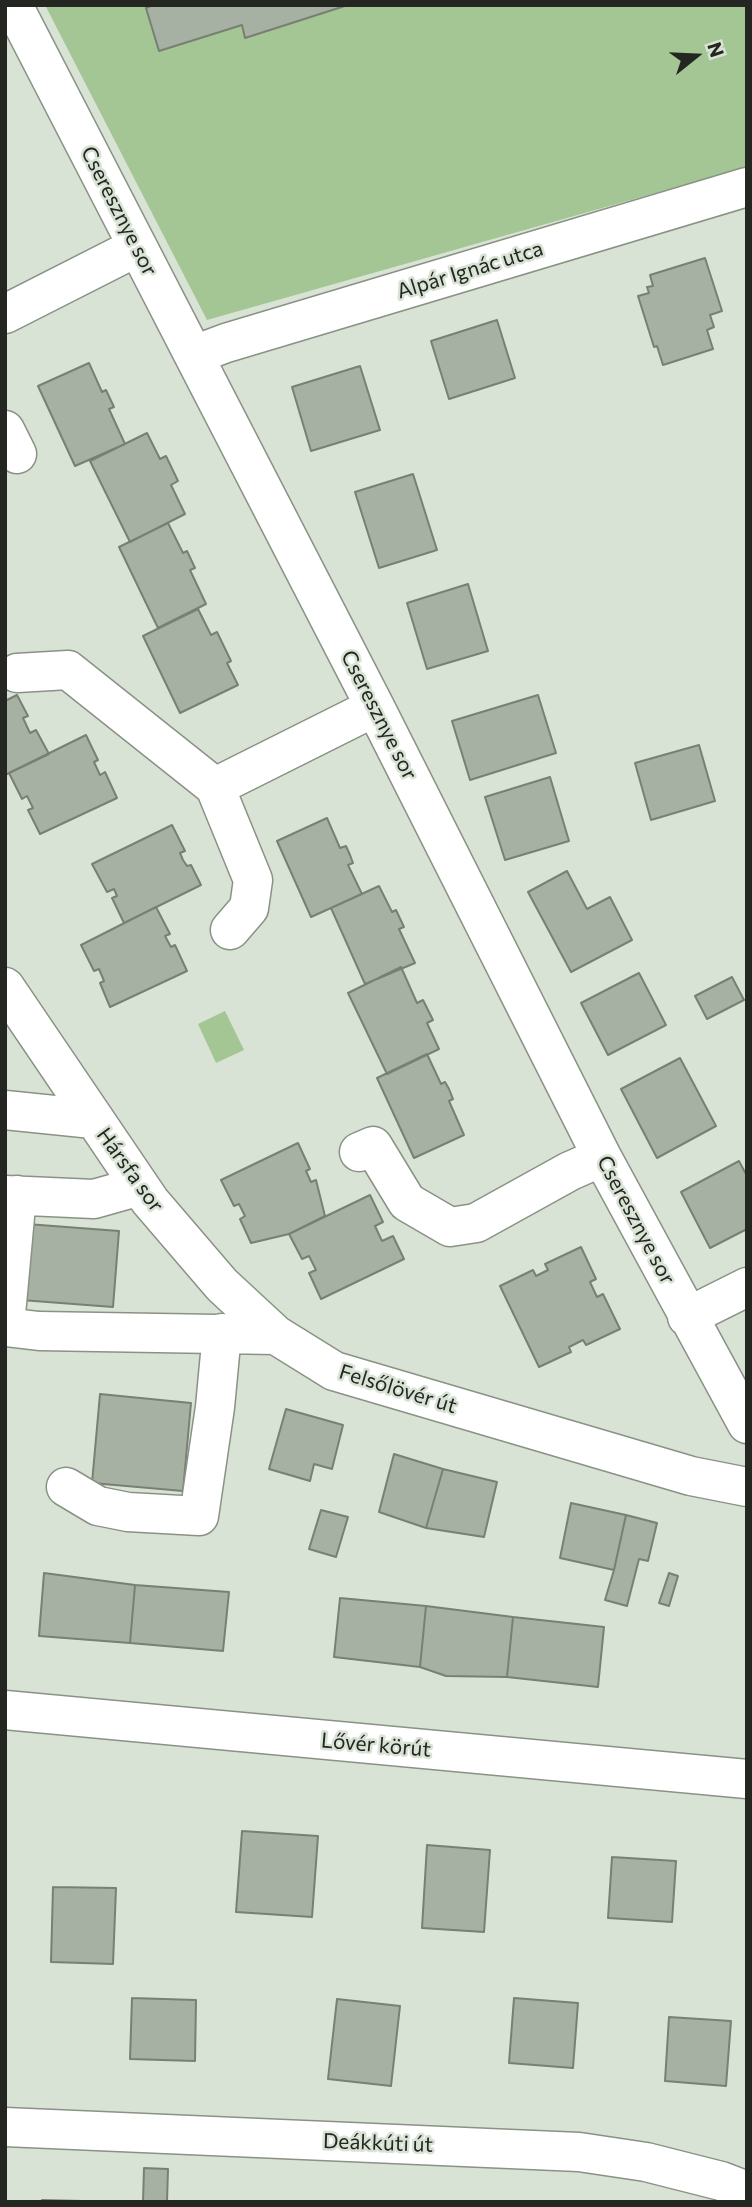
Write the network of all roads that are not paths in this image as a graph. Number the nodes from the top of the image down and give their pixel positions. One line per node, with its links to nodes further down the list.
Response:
1 (13, 5): 3 (street, Cseresznye sor)
2 (747, 187): 5 (street, Alpár Ignác utca)
3 (137, 247): 4 (street); 5 (street, Cseresznye sor)
4 (5, 314)
5 (194, 355): 7 (street, Cseresznye sor)
6 (17, 673): 8 (street)
7 (375, 707): 8 (street); 14 (street, Cseresznye sor)
8 (215, 787): 9 (street)
9 (230, 930)
10 (5, 987): 12 (street, Hársfa sor)
11 (5, 1110): 12 (street)
12 (93, 1119): 15 (street, Hársfa sor)
13 (359, 1152): 14 (street)
14 (602, 1157): 18 (street, Cseresznye sor)
15 (140, 1186): 16 (street); 21 (street, Hársfa sor)
16 (11, 1195): 19 (street)
17 (747, 1287): 18 (street)
18 (687, 1317): 22 (street, Cseresznye sor)
19 (5, 1326): 20 (street, Felsőlövér út)
20 (222, 1333): 21 (street, Felsőlövér út); 23 (street)
21 (276, 1335): 24 (street, Felsőlövér út)
22 (747, 1423)
23 (66, 1487)
24 (747, 1487)
25 (5, 1710): 26 (street, Lővér körút)
26 (747, 1779)
27 (5, 2127): 28 (street, Deákkúti út)
28 (747, 2191)

